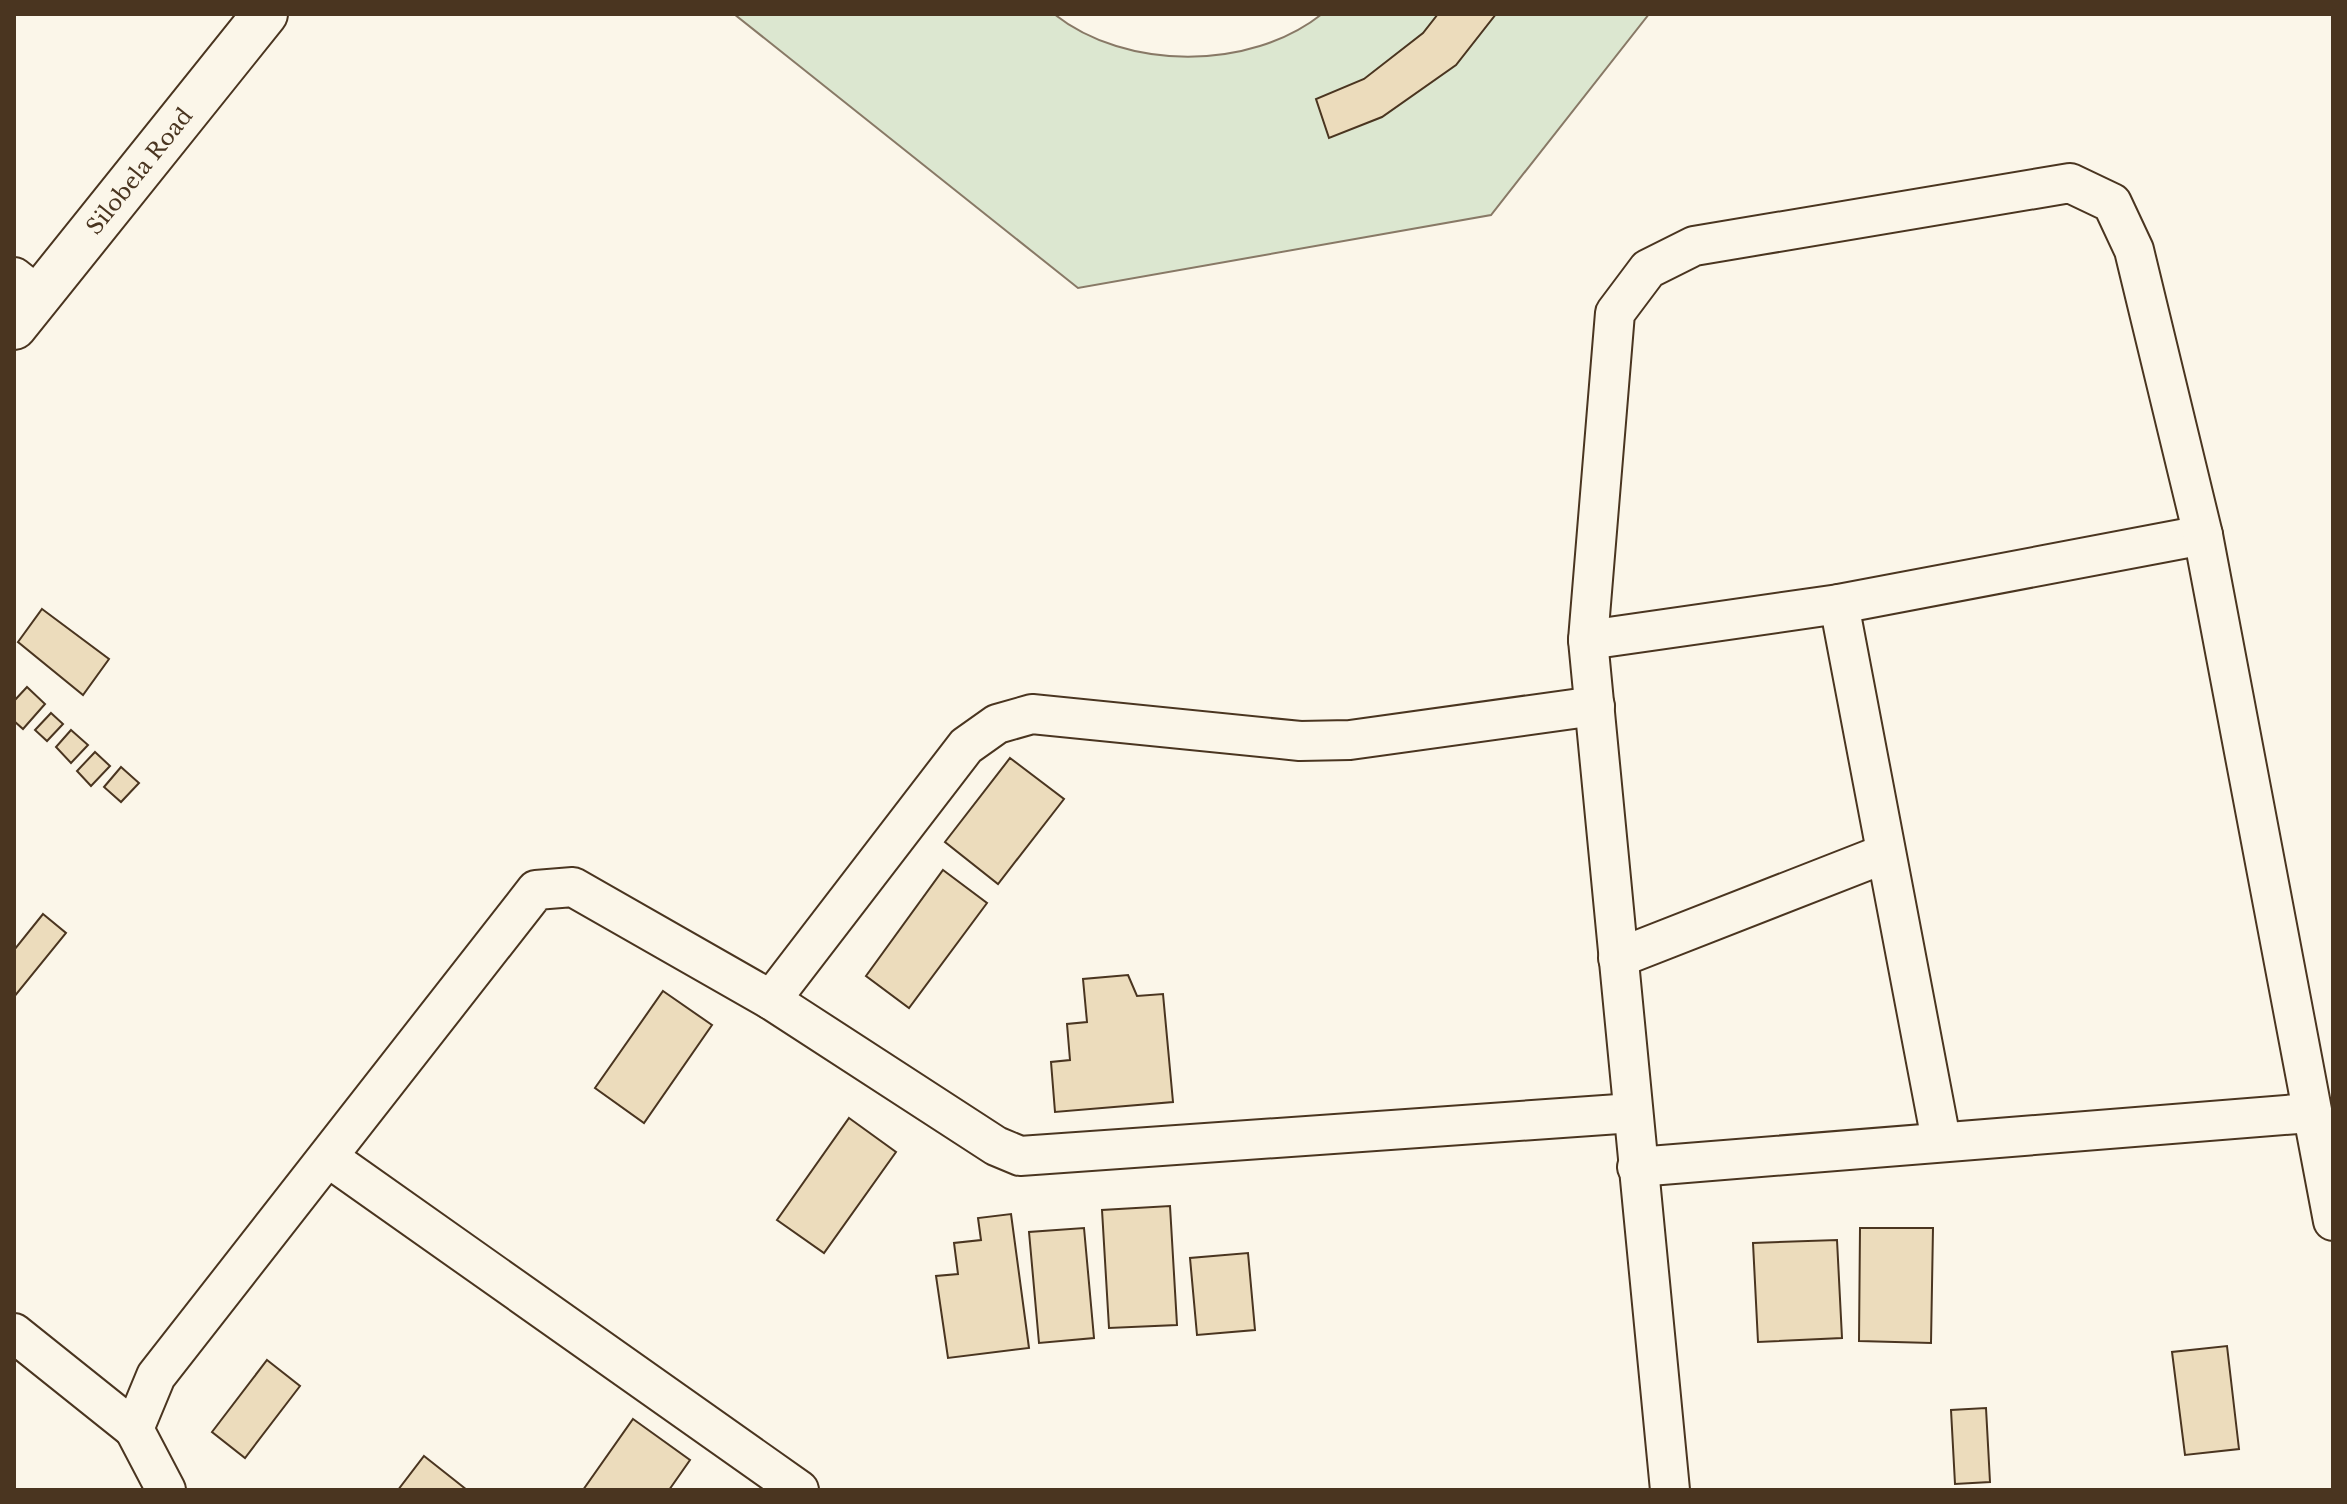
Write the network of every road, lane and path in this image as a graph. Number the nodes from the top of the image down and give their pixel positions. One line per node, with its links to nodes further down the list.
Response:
1 (265, 14): 2 (street, Silobela Road)
2 (22, 300)
3 (2203, 535): 4 (street); 5 (street); 11 (street)
4 (1839, 604): 5 (street); 7 (street)
5 (1588, 640): 6 (street)
6 (1595, 706): 8 (street); 9 (street)
7 (1884, 854): 8 (street); 12 (street)
8 (1618, 958): 10 (street)
9 (771, 1000): 10 (street); 13 (street)
10 (1633, 1113): 14 (street)
11 (2310, 1113): 12 (street); 15 (street)
12 (1941, 1140): 14 (street)
13 (329, 1158): 17 (street); 19 (street)
14 (1637, 1167): 20 (street)
15 (2333, 1221)
16 (14, 1333): 17 (street)
17 (134, 1429): 18 (street)
18 (166, 1490)
19 (799, 1490)
20 (1670, 1490)

